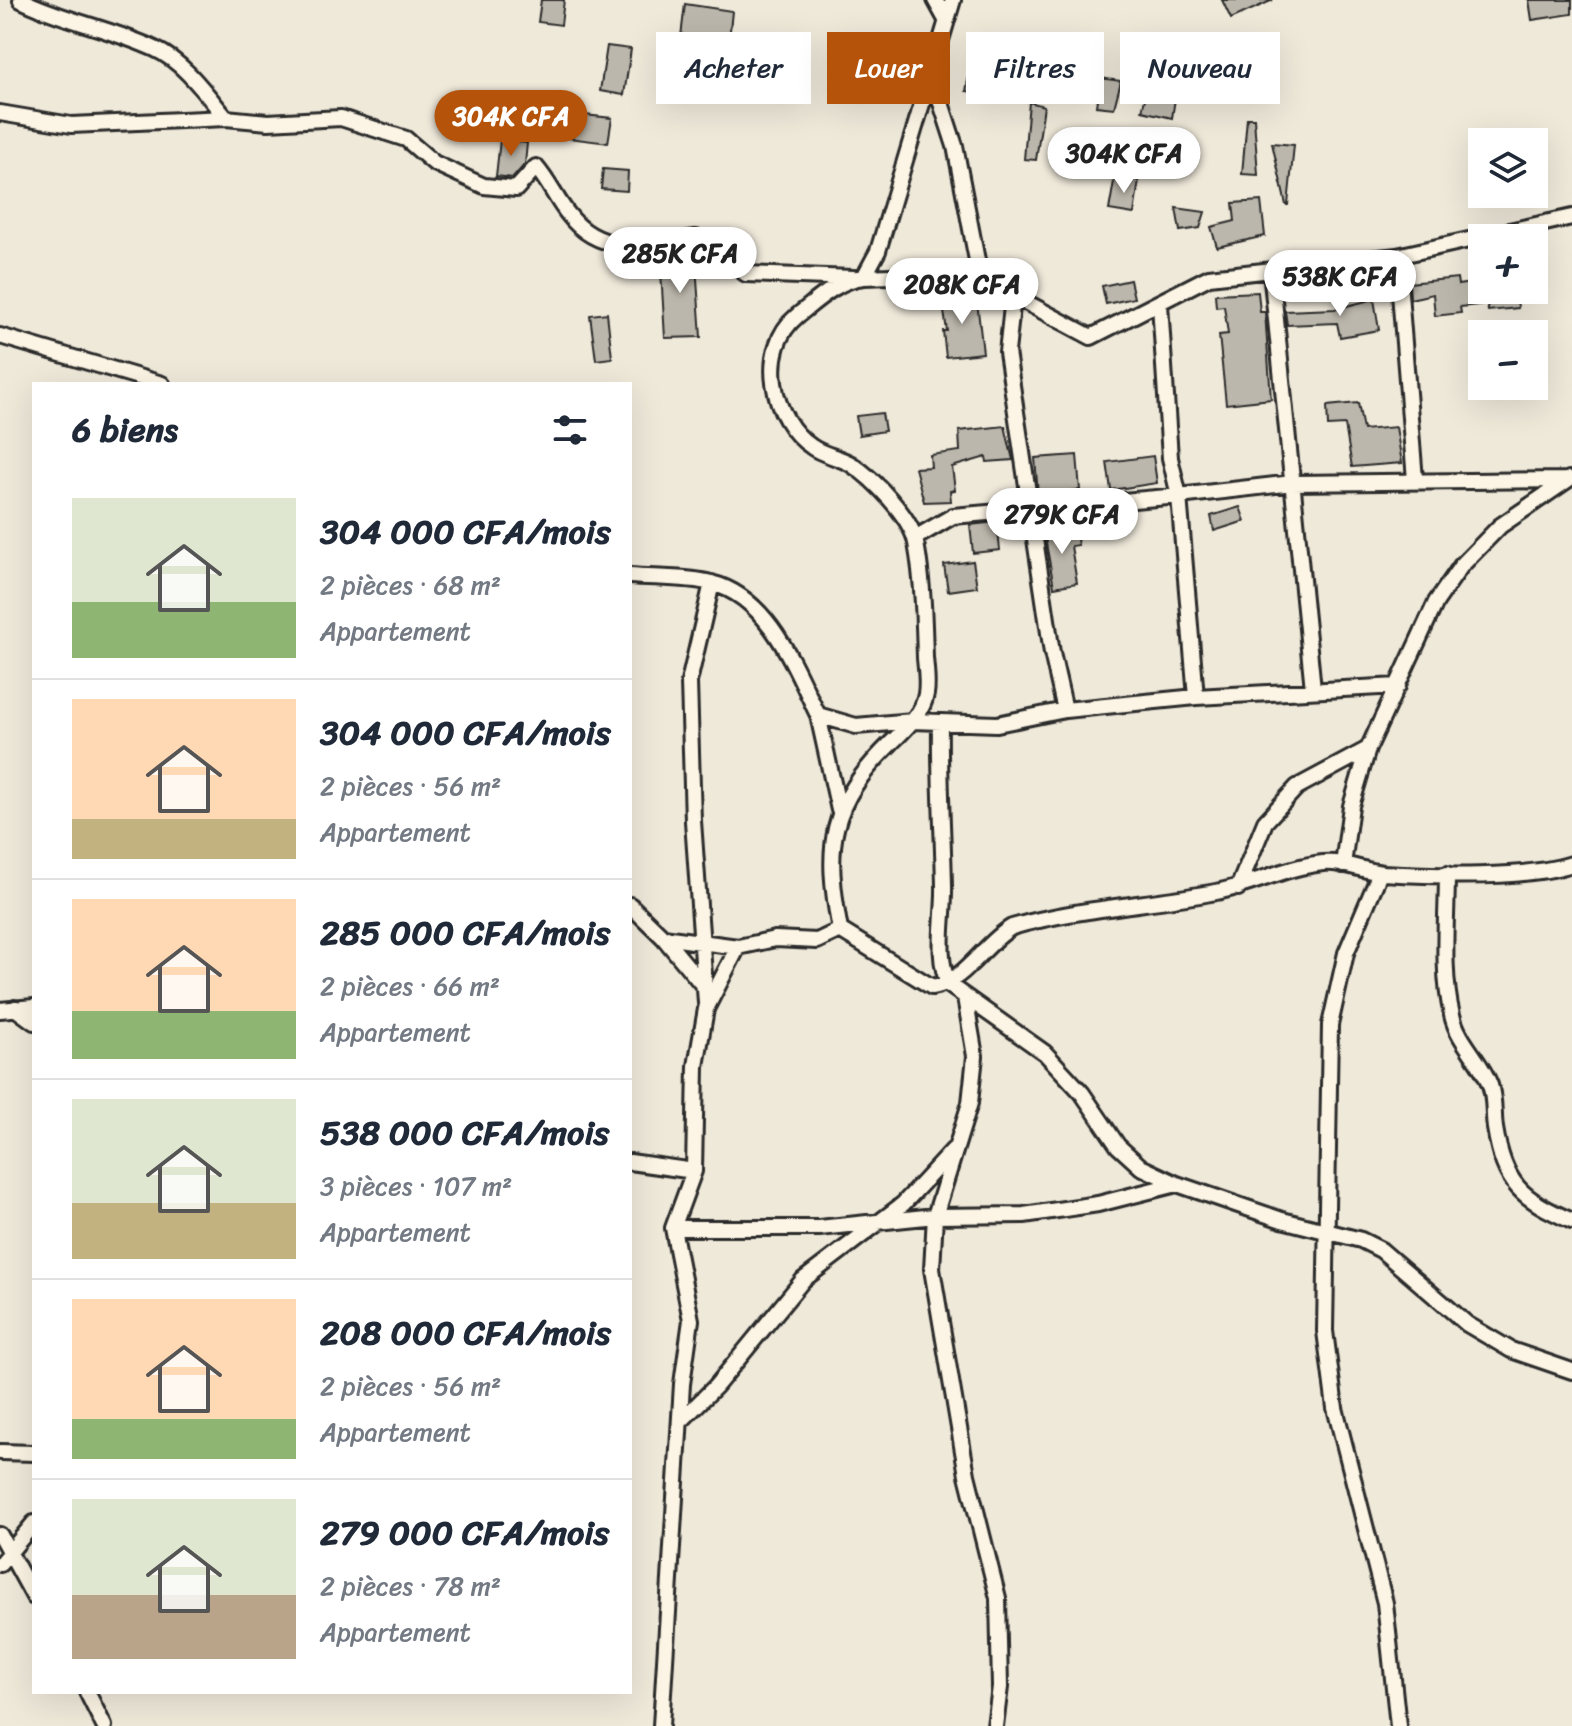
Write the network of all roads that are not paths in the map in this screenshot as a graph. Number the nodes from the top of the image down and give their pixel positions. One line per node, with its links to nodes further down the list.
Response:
1 (21, 0): 9 (street)
2 (935, 0): 4 (street)
3 (953, 0): 4 (street)
4 (946, 20): 5 (street)
5 (943, 32)
6 (922, 104): 14 (street)
7 (941, 104): 13 (street)
8 (0, 113): 9 (street)
9 (226, 118): 14 (street)
10 (1572, 217): 11 (street)
11 (1397, 256): 12 (street); 20 (street)
12 (1271, 270): 16 (street); 21 (street)
13 (980, 276): 14 (street); 15 (street)
14 (859, 277): 24 (street)
15 (1013, 297): 16 (street); 23 (street)
16 (1160, 304): 22 (street)
17 (0, 336): 18 (street)
18 (155, 382)
19 (1569, 478): 20 (street); 27 (street)
20 (1415, 480): 21 (street)
21 (1293, 483): 22 (street); 28 (street)
22 (1179, 496): 23 (street); 29 (street)
23 (1032, 512): 24 (street); 30 (street)
24 (915, 538): 32 (street)
25 (632, 576): 26 (street)
26 (712, 583): 31 (street); 44 (street)
27 (1398, 686): 28 (street); 34 (street)
28 (1313, 689): 29 (street)
29 (1196, 697): 30 (street)
30 (1065, 710): 33 (street)
31 (818, 715): 32 (street); 35 (street)
32 (913, 721): 33 (street); 35 (street)
33 (940, 723): 46 (street)
34 (1368, 749): 37 (street); 40 (street)
35 (839, 810): 42 (street)
36 (1572, 864): 39 (street)
37 (1343, 865): 38 (street); 40 (street)
38 (1380, 873): 39 (street); 62 (street)
39 (1447, 874): 59 (street)
40 (1238, 888): 46 (street)
41 (632, 907): 43 (street)
42 (840, 930): 45 (street); 46 (street)
43 (663, 937): 44 (street); 47 (street)
44 (702, 940): 45 (street); 47 (street)
45 (738, 947): 51 (street)
46 (949, 985): 48 (street)
47 (706, 989): 51 (street)
48 (965, 997): 54 (street); 57 (street)
49 (32, 1007): 50 (street)
50 (15, 1008): 52 (street); 53 (street)
51 (706, 1009): 56 (street)
52 (0, 1010)
53 (32, 1021)
54 (956, 1147): 58 (street); 60 (street)
55 (632, 1162): 56 (street)
56 (694, 1171): 61 (street)
57 (1177, 1184): 58 (street); 62 (street)
58 (935, 1216): 60 (street); 74 (street)
59 (1572, 1221)
60 (881, 1223): 61 (street); 64 (street)
61 (673, 1228): 64 (street)
62 (1324, 1230): 63 (street); 75 (street)
63 (1572, 1371)
64 (680, 1422): 73 (street)
65 (0, 1452): 66 (street)
66 (32, 1453)
67 (32, 1525): 69 (street)
68 (0, 1535): 69 (street)
69 (4, 1559): 70 (street)
70 (32, 1594)
71 (88, 1694): 72 (street)
72 (104, 1726)
73 (661, 1726)
74 (995, 1726)
75 (1398, 1726)

